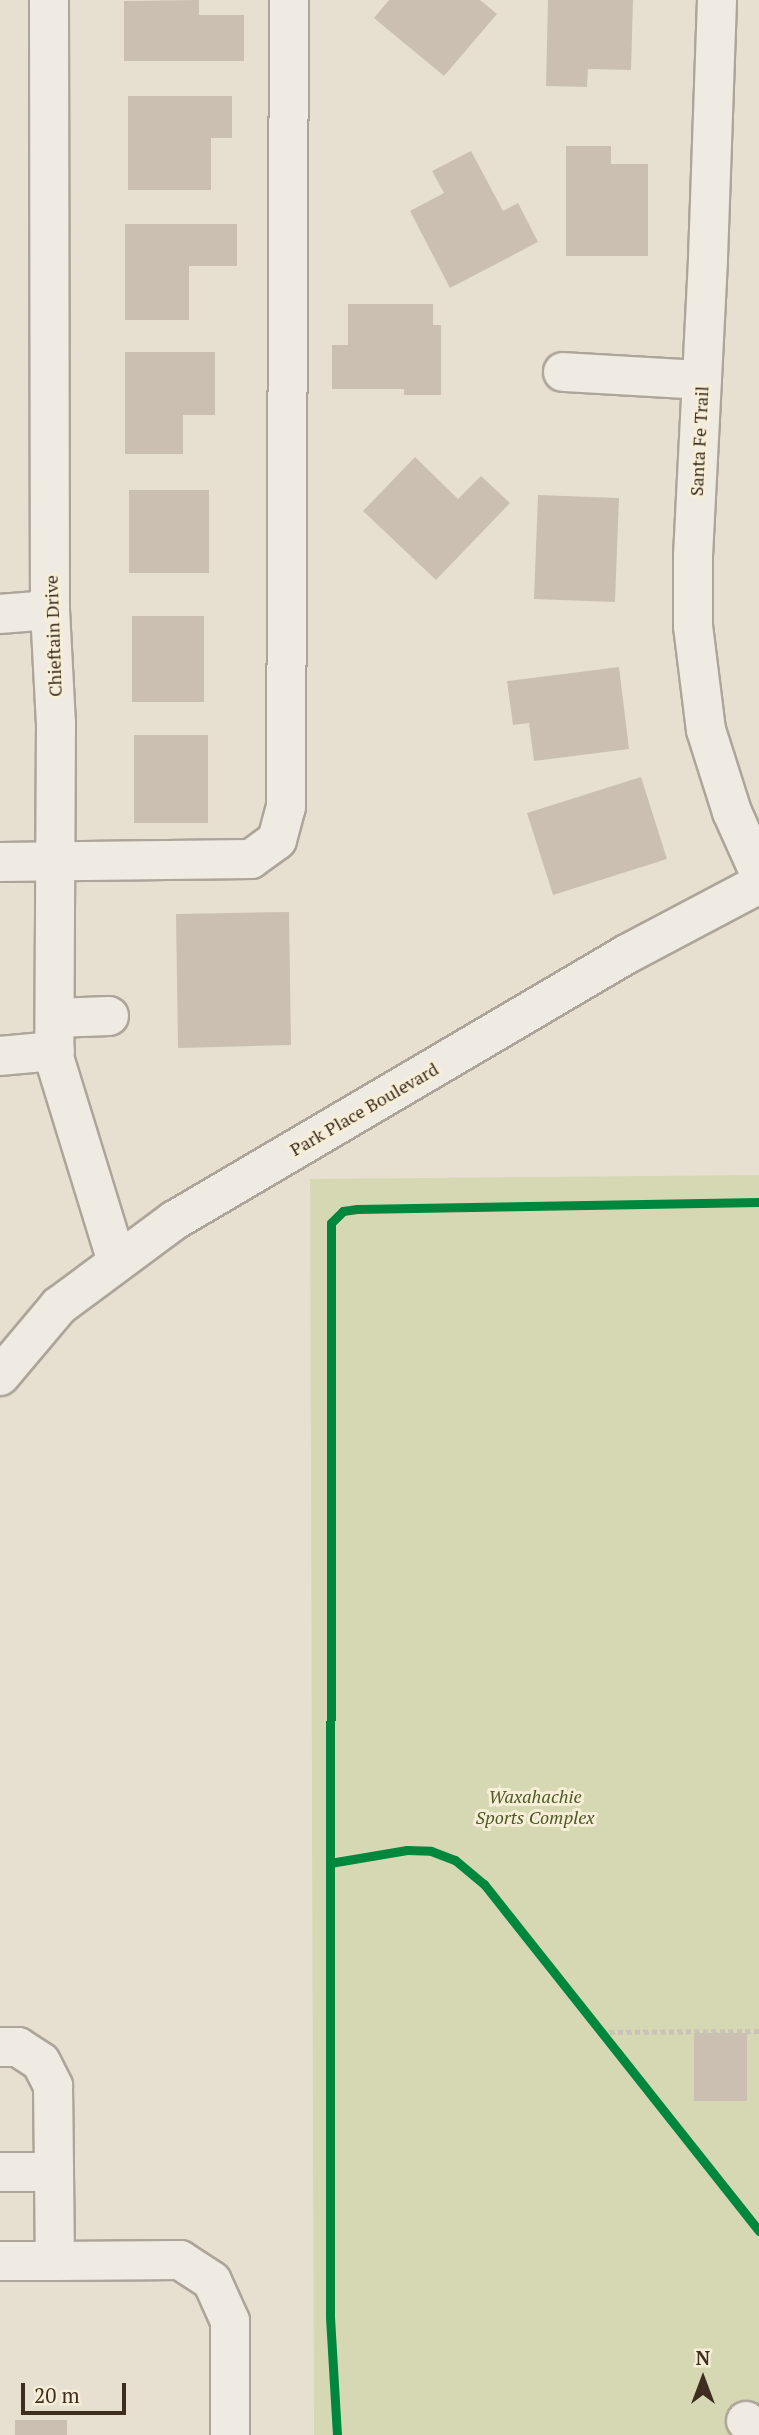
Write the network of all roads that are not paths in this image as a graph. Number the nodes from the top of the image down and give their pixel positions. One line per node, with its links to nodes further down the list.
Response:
1 (49, 0): 6 (street, Chieftain Drive)
2 (289, 0): 9 (street)
3 (717, 0): 5 (street, Santa Fe Trail)
4 (563, 372): 5 (street)
5 (702, 380): 10 (street, Santa Fe Trail)
6 (50, 610): 7 (street); 9 (street, Chieftain Drive)
7 (0, 614)
8 (0, 862): 9 (street)
9 (55, 862): 13 (street, Chieftain Drive)
10 (759, 872)
11 (759, 884): 15 (street, Park Place Boulevard)
12 (109, 1016): 13 (street)
13 (55, 1035): 14 (street); 15 (street, Chieftain Drive)
14 (0, 1055)
15 (117, 1262): 16 (street, Park Place Boulevard)
16 (0, 1376)
17 (0, 2047): 19 (street)
18 (0, 2172): 19 (street)
19 (54, 2172): 21 (street)
20 (0, 2261): 21 (street)
21 (55, 2261): 22 (street)
22 (230, 2435)

